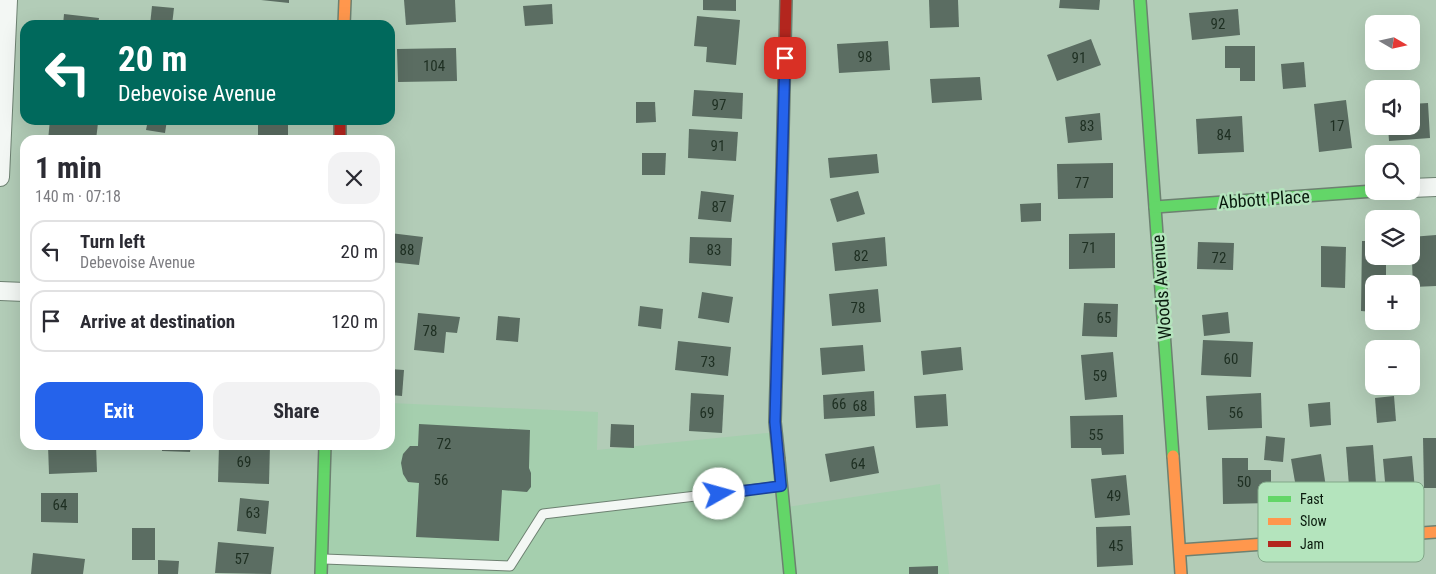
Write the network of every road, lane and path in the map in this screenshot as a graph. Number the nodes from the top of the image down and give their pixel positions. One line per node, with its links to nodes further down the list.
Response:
1 (8, 0): 6 (street)
2 (345, 0): 5 (street)
3 (786, 0): 14 (street)
4 (1140, 0): 10 (street, Woods Avenue)
5 (344, 20)
6 (0, 177)
7 (1436, 187): 8 (street)
8 (1420, 188)
9 (1365, 192): 10 (street, Abbott Place)
10 (1155, 207): 16 (street, Woods Avenue)
11 (0, 291): 12 (street)
12 (20, 292)
13 (325, 450): 17 (street)
14 (781, 486): 17 (lane); 19 (street)
15 (1258, 545): 16 (street)
16 (1180, 550): 20 (street, Woods Avenue)
17 (321, 559): 18 (street)
18 (321, 574)
19 (790, 574)
20 (1182, 574)

